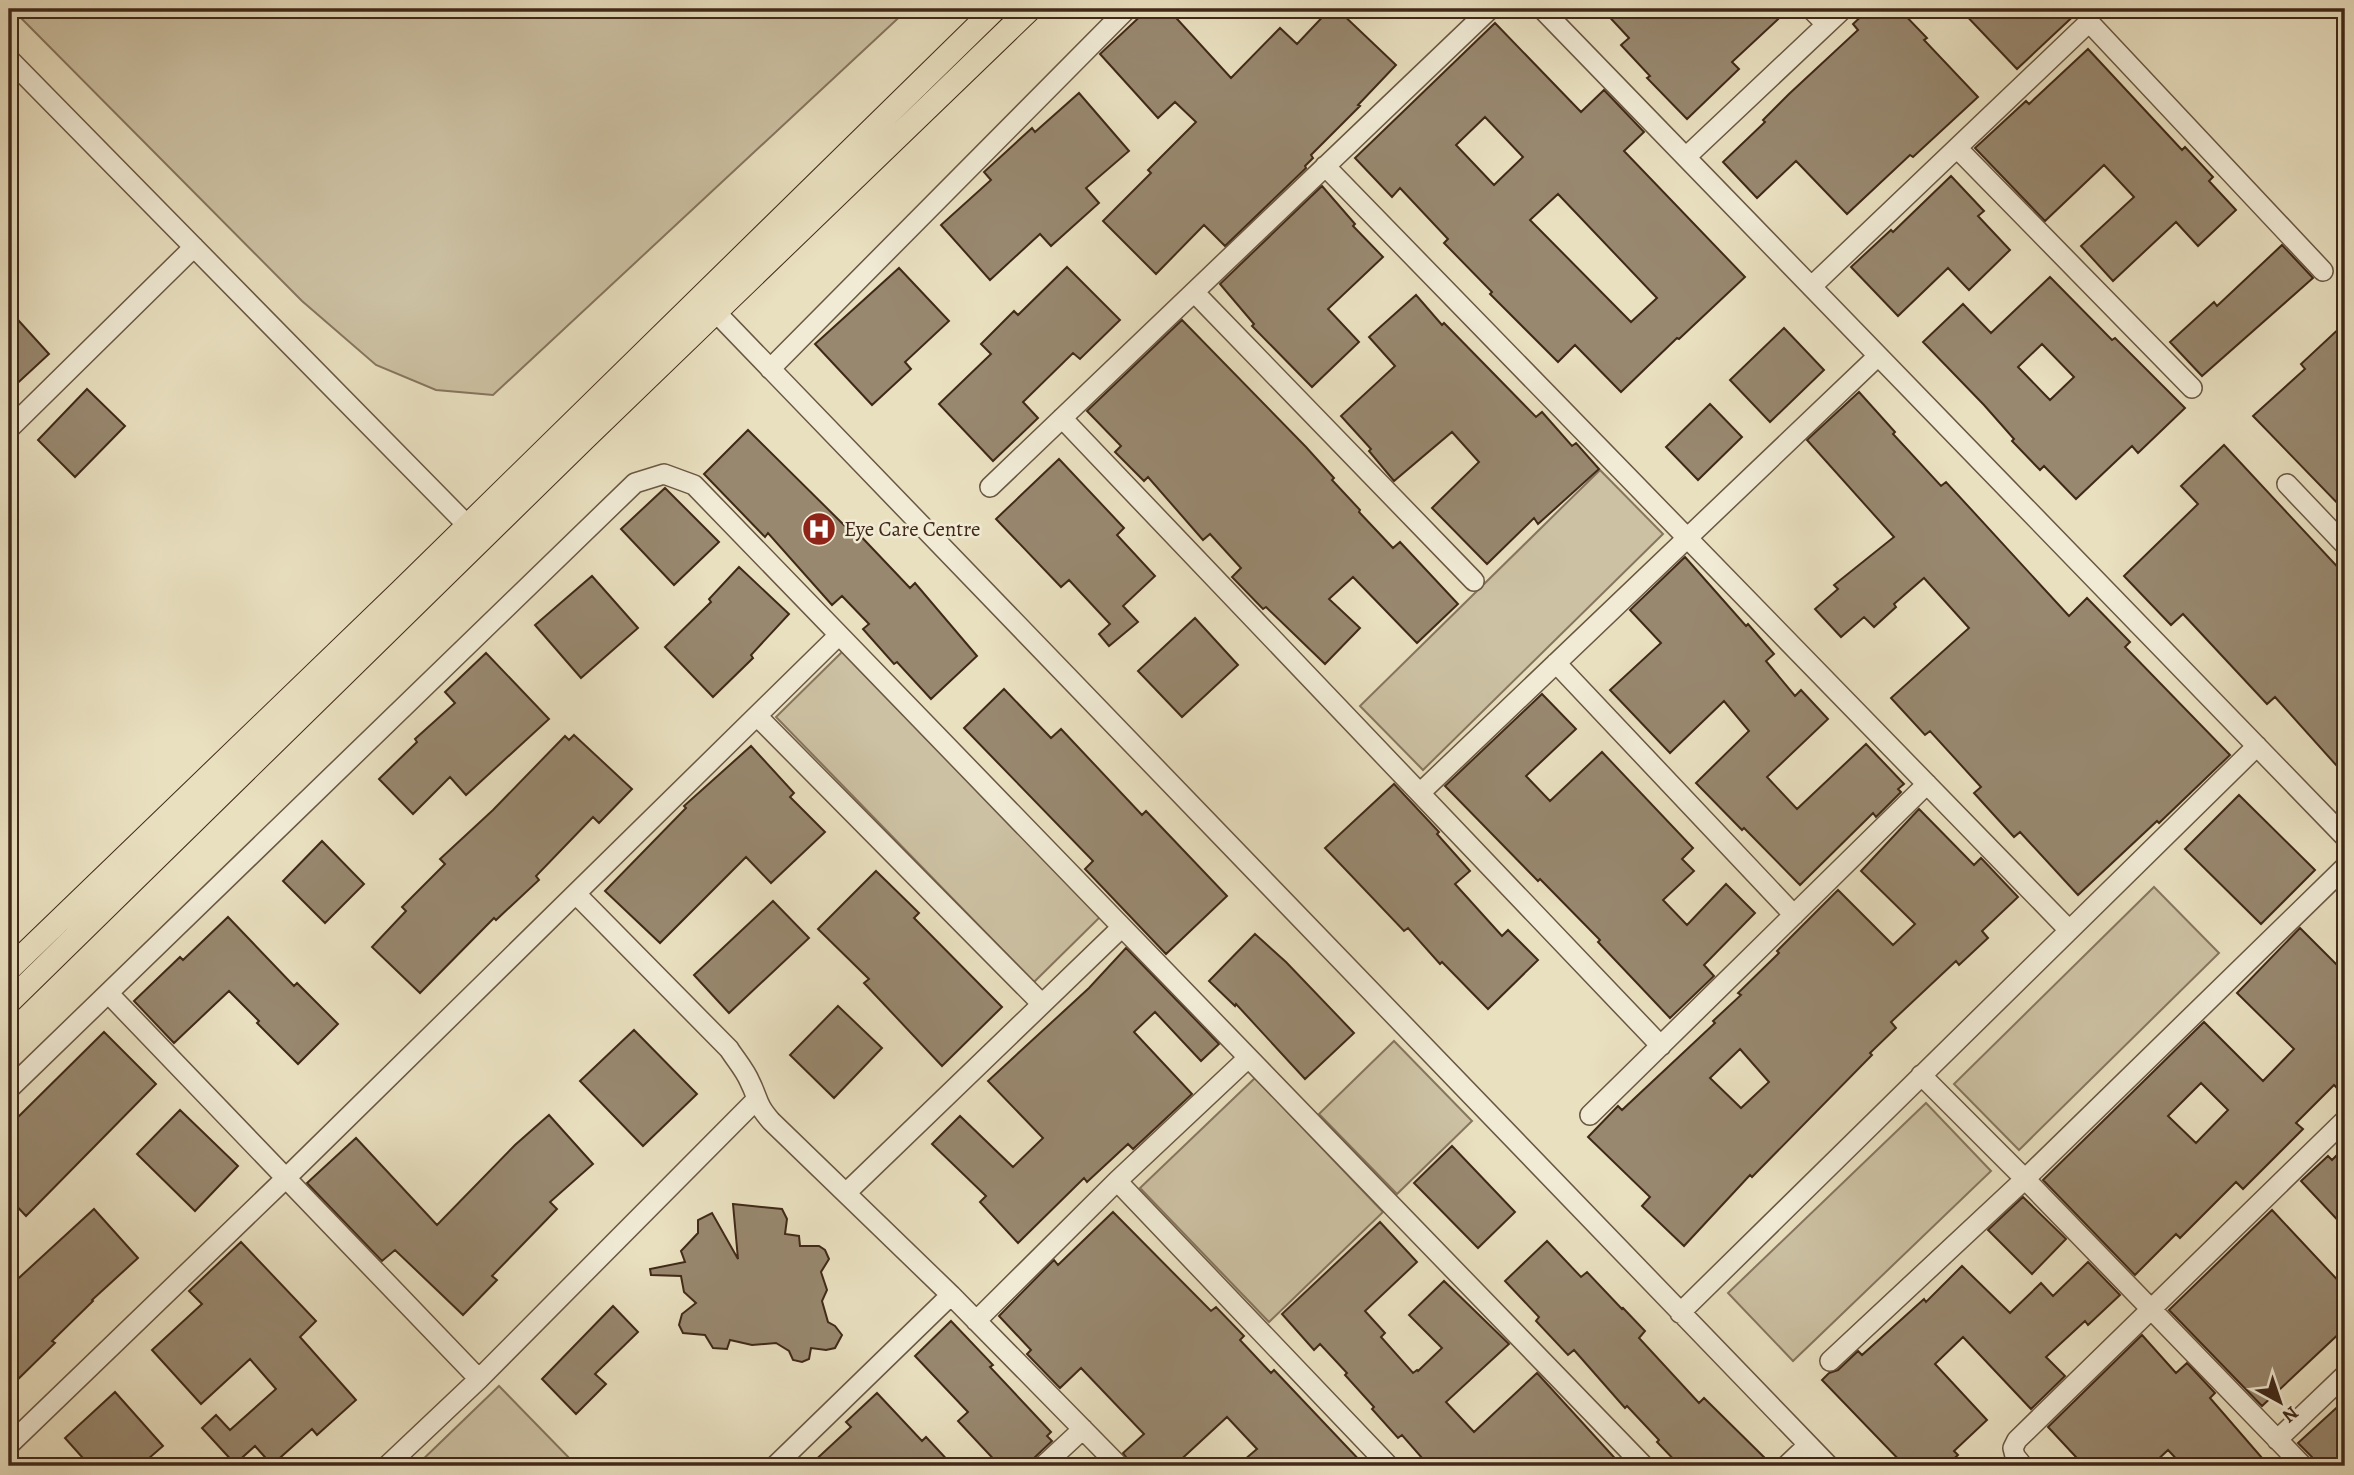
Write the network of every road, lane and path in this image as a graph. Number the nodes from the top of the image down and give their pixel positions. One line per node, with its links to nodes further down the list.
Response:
1 (995, 9): 18 (main road)
2 (1030, 9): 18 (main road)
3 (1126, 9): 20 (street)
4 (1490, 9): 13 (street)
5 (1542, 9): 12 (street)
6 (1811, 9): 9 (street)
7 (1843, 9): 9 (street)
8 (2096, 15): 11 (street); 15 (street)
9 (1826, 24): 12 (street)
10 (9, 60): 14 (street)
11 (1957, 148): 16 (street); 21 (street)
12 (1686, 157): 16 (street)
13 (1325, 166): 17 (street); 27 (street)
14 (194, 247): 23 (street); 26 (street)
15 (2323, 271)
16 (1812, 286): 19 (street)
17 (1194, 292): 22 (street); 29 (street)
18 (708, 304): 20 (street); 26 (main road)
19 (1878, 356): 27 (street); 33 (street)
20 (771, 369): 59 (street)
21 (2192, 388)
22 (1062, 418): 25 (street); 35 (street)
23 (9, 429)
24 (2287, 484): 28 (street)
25 (990, 487)
26 (474, 532): 42 (main road); 44 (main road)
27 (1687, 538): 31 (street); 34 (street)
28 (2345, 545)
29 (1474, 581)
30 (839, 635): 32 (street); 40 (street); 43 (street)
31 (1556, 663): 35 (street); 39 (street)
32 (757, 716): 38 (street); 45 (street)
33 (2257, 746): 36 (street); 41 (street)
34 (1927, 784): 39 (street); 41 (street)
35 (1420, 793): 46 (street)
36 (2345, 837)
37 (2345, 867): 54 (street)
38 (576, 894): 50 (street); 53 (street)
39 (1794, 915): 46 (street)
40 (1122, 927): 45 (street); 47 (street)
41 (2069, 930): 48 (street)
42 (9, 969)
43 (109, 994): 49 (street); 53 (street)
44 (9, 1002)
45 (1042, 1004): 56 (street)
46 (1661, 1045): 51 (street)
47 (1248, 1058): 55 (street); 73 (street)
48 (1921, 1076): 54 (street); 59 (street)
49 (9, 1089)
50 (755, 1101): 56 (street); 63 (street)
51 (1590, 1115)
52 (2345, 1120): 58 (street)
53 (286, 1178): 63 (street); 66 (street)
54 (2025, 1179): 58 (street); 61 (street)
55 (1117, 1181): 60 (street); 72 (street)
56 (846, 1193): 57 (street)
57 (951, 1295): 60 (street); 69 (street)
58 (2150, 1309): 65 (street); 76 (street)
59 (1680, 1313): 67 (street)
60 (976, 1321): 64 (street)
61 (1830, 1361)
62 (2345, 1375): 65 (street)
63 (479, 1379): 68 (street)
64 (1083, 1429): 70 (street); 71 (street)
65 (2277, 1440): 77 (street)
66 (9, 1445)
67 (1808, 1445): 74 (street); 75 (street)
68 (387, 1466)
69 (775, 1466)
70 (1043, 1466)
71 (1119, 1466)
72 (1389, 1466)
73 (1644, 1466)
74 (1786, 1466)
75 (1829, 1466)
76 (2023, 1466)
77 (2303, 1466)

